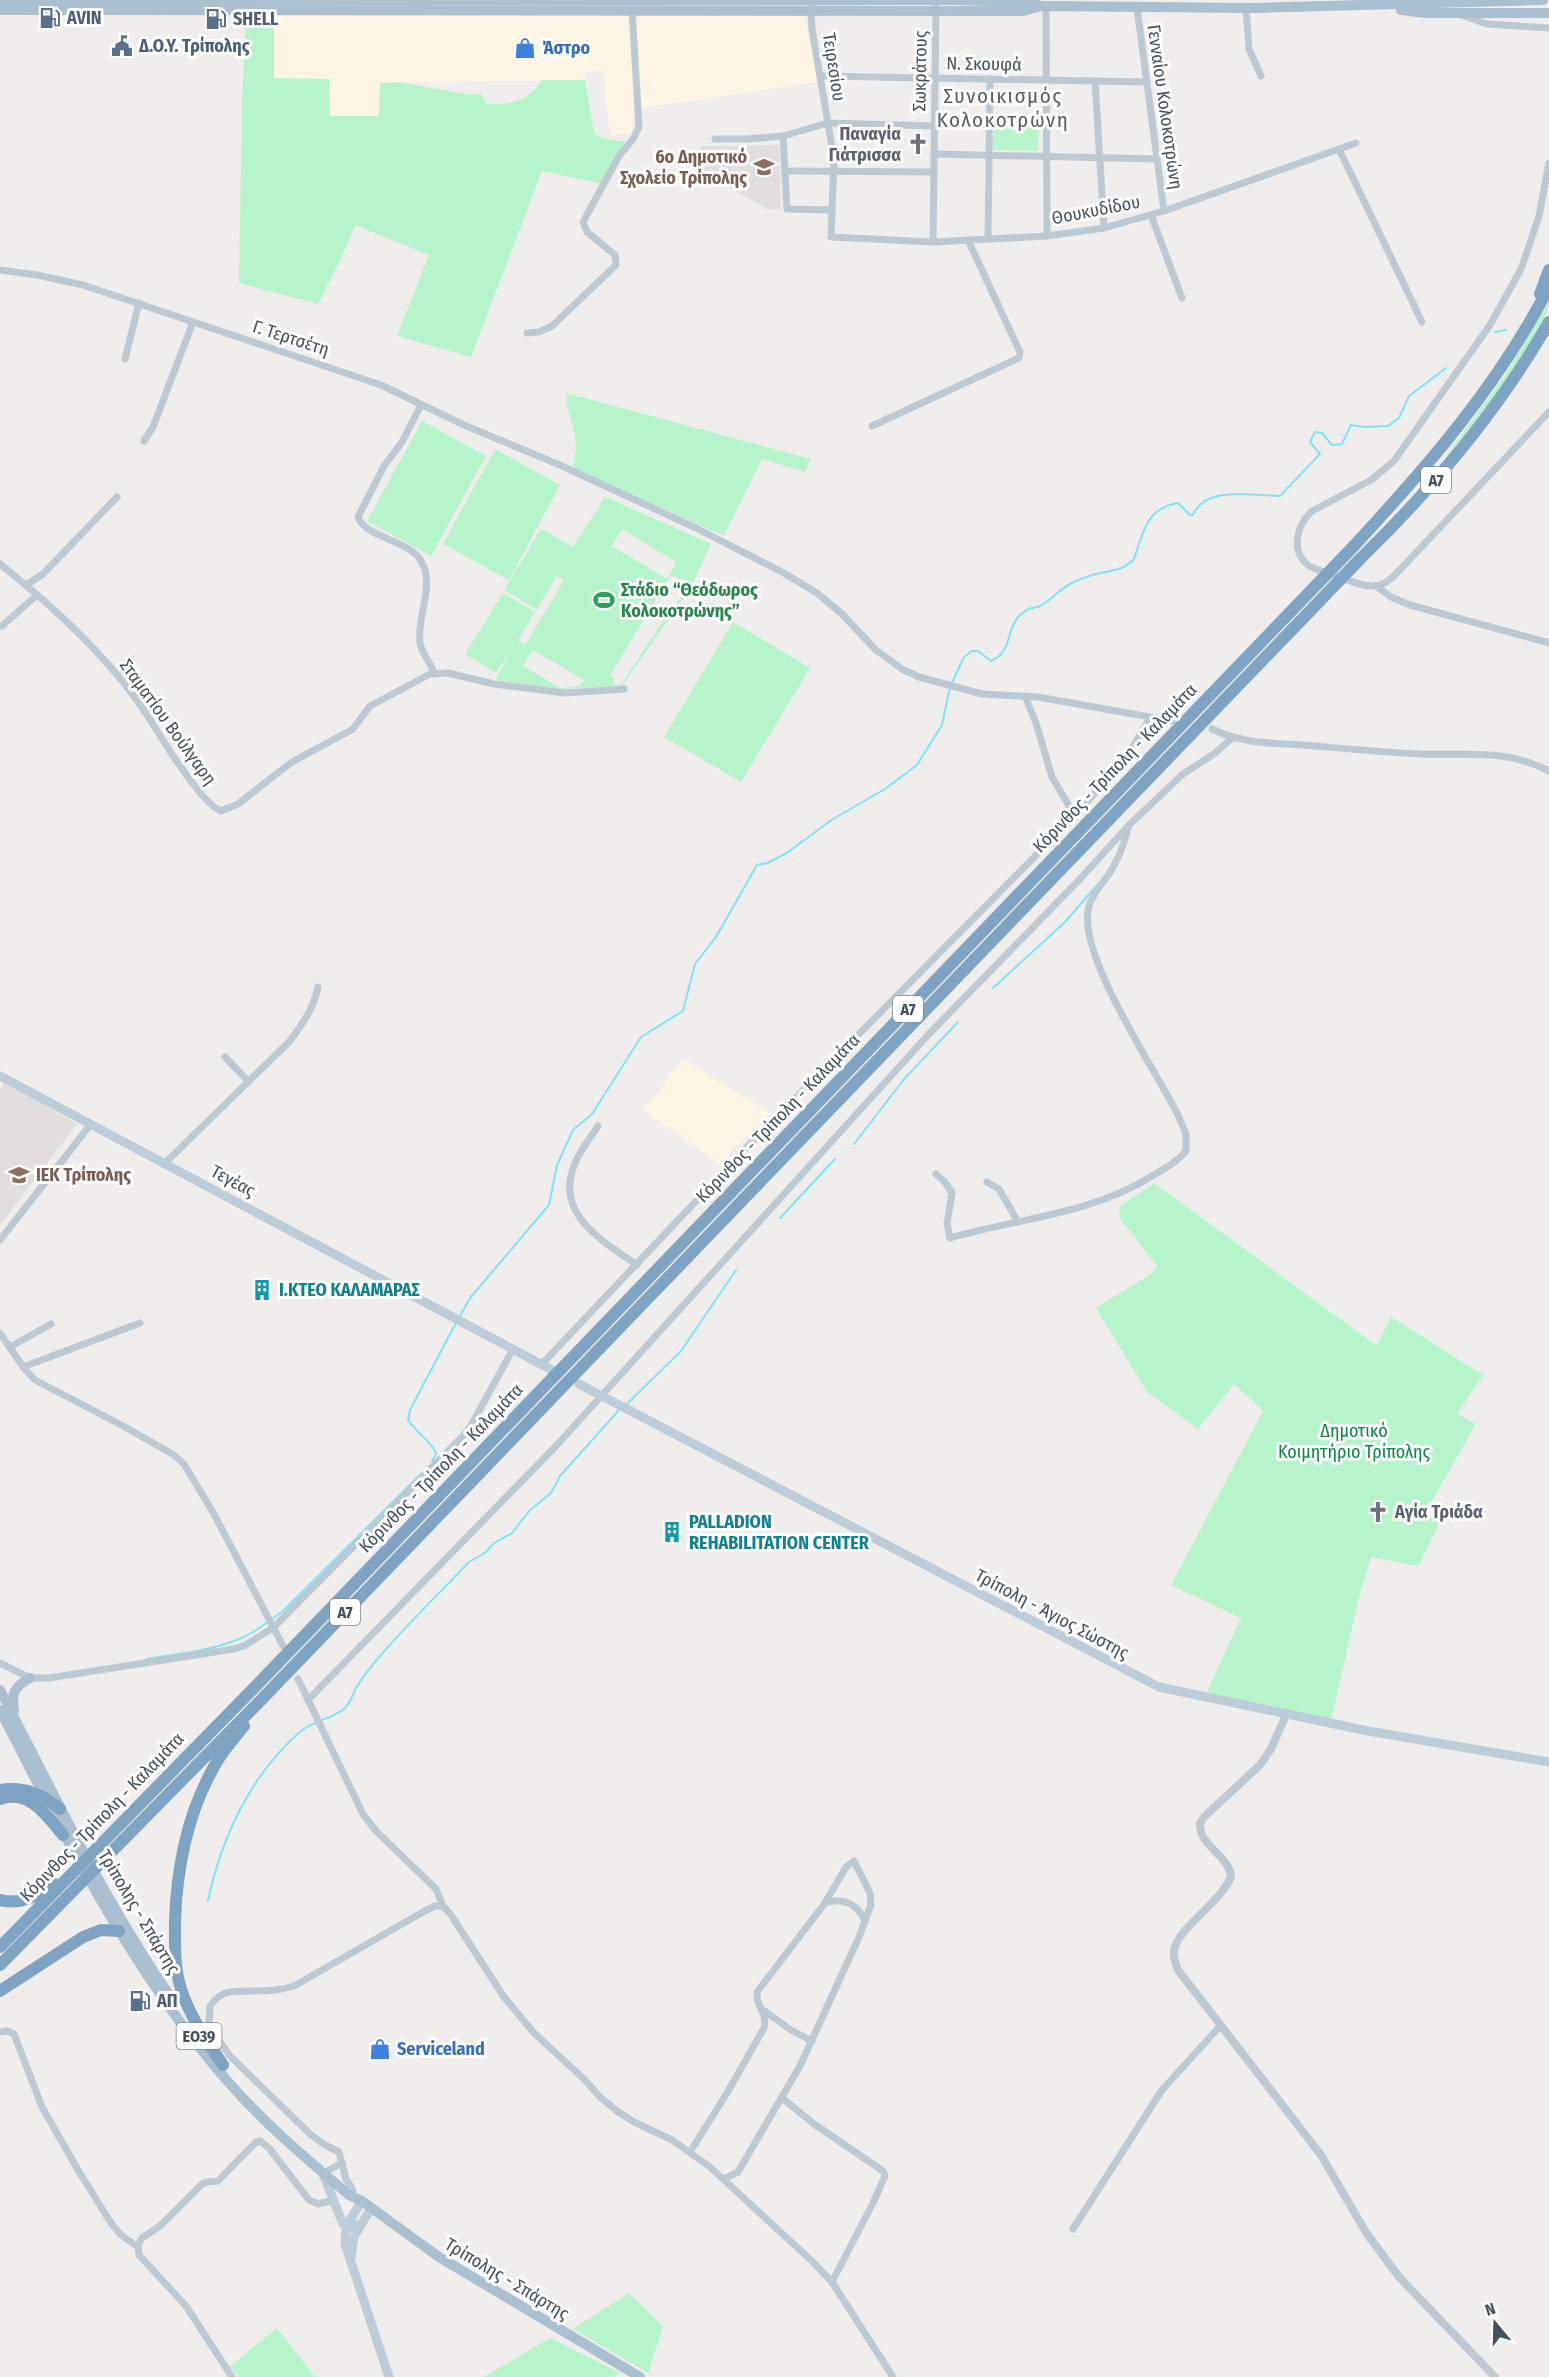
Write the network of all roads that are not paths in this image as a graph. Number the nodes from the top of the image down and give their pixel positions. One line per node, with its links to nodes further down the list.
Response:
1 (768, 0): 6 (main road); 7 (main road)
2 (953, 0): 8 (main road); 9 (main road)
3 (1543, 0): 10 (main road)
4 (0, 2): 5 (main road)
5 (248, 3): 6 (main road); 13 (main road)
6 (632, 5): 7 (main road); 57 (street)
7 (811, 5): 8 (main road); 17 (street, Τειρεσίου)
8 (936, 5): 9 (main road); 19 (street, Σωκράτους)
9 (1043, 6): 11 (main road); 21 (street)
10 (1383, 6): 12 (main road); 14 (main road)
11 (1137, 8): 12 (main road); 23 (street, Γενναίου Κολοκοτρώνη)
12 (1246, 8): 18 (street)
13 (0, 10)
14 (1456, 13): 15 (main road); 16 (street)
15 (1549, 14)
16 (1549, 28)
17 (820, 76): 19 (street, Ν. Σκουφά); 24 (street, Τειρεσίου)
18 (1261, 76)
19 (935, 78): 20 (street, Ν. Σκουφά); 25 (street, Σωκράτους)
20 (990, 79): 21 (street, Ν. Σκουφά); 31 (street)
21 (1046, 80): 22 (street, Ν. Σκουφά); 32 (street)
22 (1095, 81): 23 (street, Ν. Σκουφά); 33 (street)
23 (1147, 82): 34 (street, Γενναίου Κολοκοτρώνη)
24 (828, 123): 25 (street); 26 (street); 37 (street, Τειρεσίου)
25 (934, 126): 30 (street, Σωκράτους)
26 (783, 136): 27 (street); 36 (street)
27 (715, 139)
28 (1356, 143): 29 (street, Θουκυδίδου)
29 (1340, 149): 40 (street, Θουκυδίδου); 54 (street)
30 (934, 154): 31 (street); 38 (street, Σωκράτους)
31 (989, 155): 32 (street); 45 (street)
32 (1047, 156): 33 (street); 43 (street)
33 (1100, 158): 34 (street); 42 (street)
34 (1157, 159): 40 (street, Γενναίου Κολοκοτρώνη)
35 (1549, 163): 68 (street)
36 (785, 171): 37 (street); 39 (street)
37 (833, 171): 38 (street); 39 (street, Τειρεσίου)
38 (934, 172): 47 (street, Σωκράτους)
39 (832, 210): 44 (street, Τειρεσίου)
40 (1164, 211): 41 (street, Θουκυδίδου)
41 (1151, 215): 42 (street, Θουκυδίδου); 51 (street)
42 (1104, 228): 43 (street, Θουκυδίδου)
43 (1047, 236): 45 (street, Θουκυδίδου)
44 (831, 237): 47 (street, Θουκυδίδου)
45 (988, 239): 46 (street, Θουκυδίδου)
46 (968, 240): 47 (street, Θουκυδίδου); 63 (street)
47 (933, 242)
48 (0, 270): 52 (street, Γ. Τερτσέτη)
49 (1549, 270): 56 (highway)
50 (1549, 288): 56 (highway, Κόρινθος - Τρίπολη - Καλαμάτα / Α7)
51 (1182, 298)
52 (139, 303): 53 (street, Γ. Τερτσέτη); 59 (street)
53 (193, 322): 61 (street, Γ. Τερτσέτη); 64 (street)
54 (1422, 322)
55 (1549, 322): 60 (highway, Κόρινθος - Τρίπολη - Καλαμάτα / Α7)
56 (1526, 329): 121 (highway, Κόρινθος - Τρίπολη - Καλαμάτα / Α7)
57 (527, 333)
58 (1549, 335): 60 (highway)
59 (125, 359)
60 (1514, 380): 110 (highway, Κόρινθος - Τρίπολη - Καλαμάτα / Α7)
61 (421, 405): 72 (street); 74 (street, Γ. Τερτσέτη)
62 (1549, 412): 68 (street)
63 (872, 426)
64 (144, 441)
65 (117, 497): 67 (street)
66 (0, 564): 67 (street, Σταματίου Βούλγαρη)
67 (27, 585): 69 (street, Σταματίου Βούλγαρη)
68 (1376, 586): 71 (street)
69 (37, 595): 70 (street); 72 (street, Σταματίου Βούλγαρη)
70 (2, 626)
71 (1549, 643)
72 (434, 672): 73 (street)
73 (624, 689)
74 (1025, 696): 75 (street, Γ. Τερτσέτη); 80 (street)
75 (1150, 718): 76 (street, Γ. Τερτσέτη); 80 (street)
76 (1172, 721)
77 (1212, 729): 78 (street)
78 (1231, 739): 79 (street); 81 (street)
79 (1549, 771)
80 (1075, 816): 93 (street)
81 (1129, 825): 91 (street); 103 (street)
82 (318, 987): 85 (street)
83 (225, 1057): 85 (street)
84 (0, 1076): 86 (main road, Τεγέας)
85 (249, 1082): 88 (street)
86 (91, 1124): 88 (main road, Τεγέας); 92 (street)
87 (598, 1126): 93 (street)
88 (165, 1163): 98 (main road, Τεγέας)
89 (936, 1174): 91 (street)
90 (987, 1182): 91 (street)
91 (1018, 1222)
92 (0, 1240)
93 (637, 1265): 99 (street)
94 (140, 1323): 100 (street)
95 (51, 1324): 97 (street)
96 (0, 1333): 97 (street)
97 (10, 1347): 100 (street)
98 (513, 1349): 99 (main road); 104 (street)
99 (541, 1365): 101 (main road)
100 (23, 1367): 104 (street)
101 (552, 1370)
102 (579, 1384): 103 (main road, Τρίπολη - Άγιος Σώστης)
103 (601, 1396): 111 (street); 113 (main road, Τρίπολη - Άγιος Σώστης)
104 (273, 1626): 105 (street); 107 (street)
105 (283, 1646)
106 (0, 1663): 107 (street)
107 (30, 1678): 114 (main road)
108 (298, 1679): 111 (street)
109 (0, 1690): 114 (main road, Τρίπολης - Σπάρτης / ΕΟ39)
110 (263, 1698): 128 (highway, Κόρινθος - Τρίπολη - Καλαμάτα / Α7); 134 (highway)
111 (308, 1700): 124 (street)
112 (0, 1710): 117 (main road, Τρίπολης - Σπάρτης / ΕΟ39)
113 (1286, 1715): 115 (main road, Τρίπολη - Άγιος Σώστης); 131 (street)
114 (15, 1718): 119 (main road, Τρίπολης - Σπάρτης / ΕΟ39)
115 (1549, 1762)
116 (0, 1790): 117 (highway)
117 (44, 1797): 119 (highway); 120 (main road, Τρίπολης - Σπάρτης / ΕΟ39)
118 (0, 1799): 120 (highway)
119 (60, 1809): 134 (main road, Τρίπολης - Σπάρτης / ΕΟ39)
120 (63, 1834): 126 (main road, Τρίπολης - Σπάρτης / ΕΟ39)
121 (64, 1877): 122 (highway); 127 (highway, Κόρινθος - Τρίπολη - Καλαμάτα)
122 (0, 1900)
123 (825, 1903): 125 (street); 125 (street); 130 (street)
124 (443, 1906): 136 (street); 137 (street)
125 (865, 1921): 133 (street)
126 (119, 1931): 129 (highway); 138 (main road, Τρίπολης - Σπάρτης / ΕΟ39)
127 (0, 1947)
128 (0, 1965)
129 (0, 1991)
130 (763, 2010): 133 (street); 136 (street)
131 (1221, 2025): 145 (street); 153 (street)
132 (0, 2032): 146 (street)
133 (812, 2042): 135 (street)
134 (223, 2066): 138 (main road, Τρίπολης - Σπάρτης / ΕΟ39)
135 (782, 2098): 139 (street); 148 (street)
136 (690, 2152): 139 (street)
137 (342, 2163): 138 (street); 140 (street)
138 (325, 2171): 140 (main road, Τρίπολης - Σπάρτης / ΕΟ39); 141 (main road); 142 (main road, Τρίπολης - Σπάρτης / ΕΟ39)
139 (724, 2180): 148 (street)
140 (353, 2190): 142 (main road, Τρίπολης - Σπάρτης / ΕΟ39)
141 (334, 2200): 144 (main road); 146 (street)
142 (366, 2205): 143 (main road); 144 (main road); 151 (main road, Τρίπολης - Σπάρτης / ΕΟ39)
143 (360, 2224): 144 (main road); 147 (main road)
144 (346, 2226): 147 (main road)
145 (1072, 2229)
146 (138, 2247): 149 (street)
147 (351, 2259): 150 (main road)
148 (832, 2282): 152 (street)
149 (232, 2377)
150 (389, 2377)
151 (640, 2377)
152 (892, 2377)
153 (1495, 2377)

